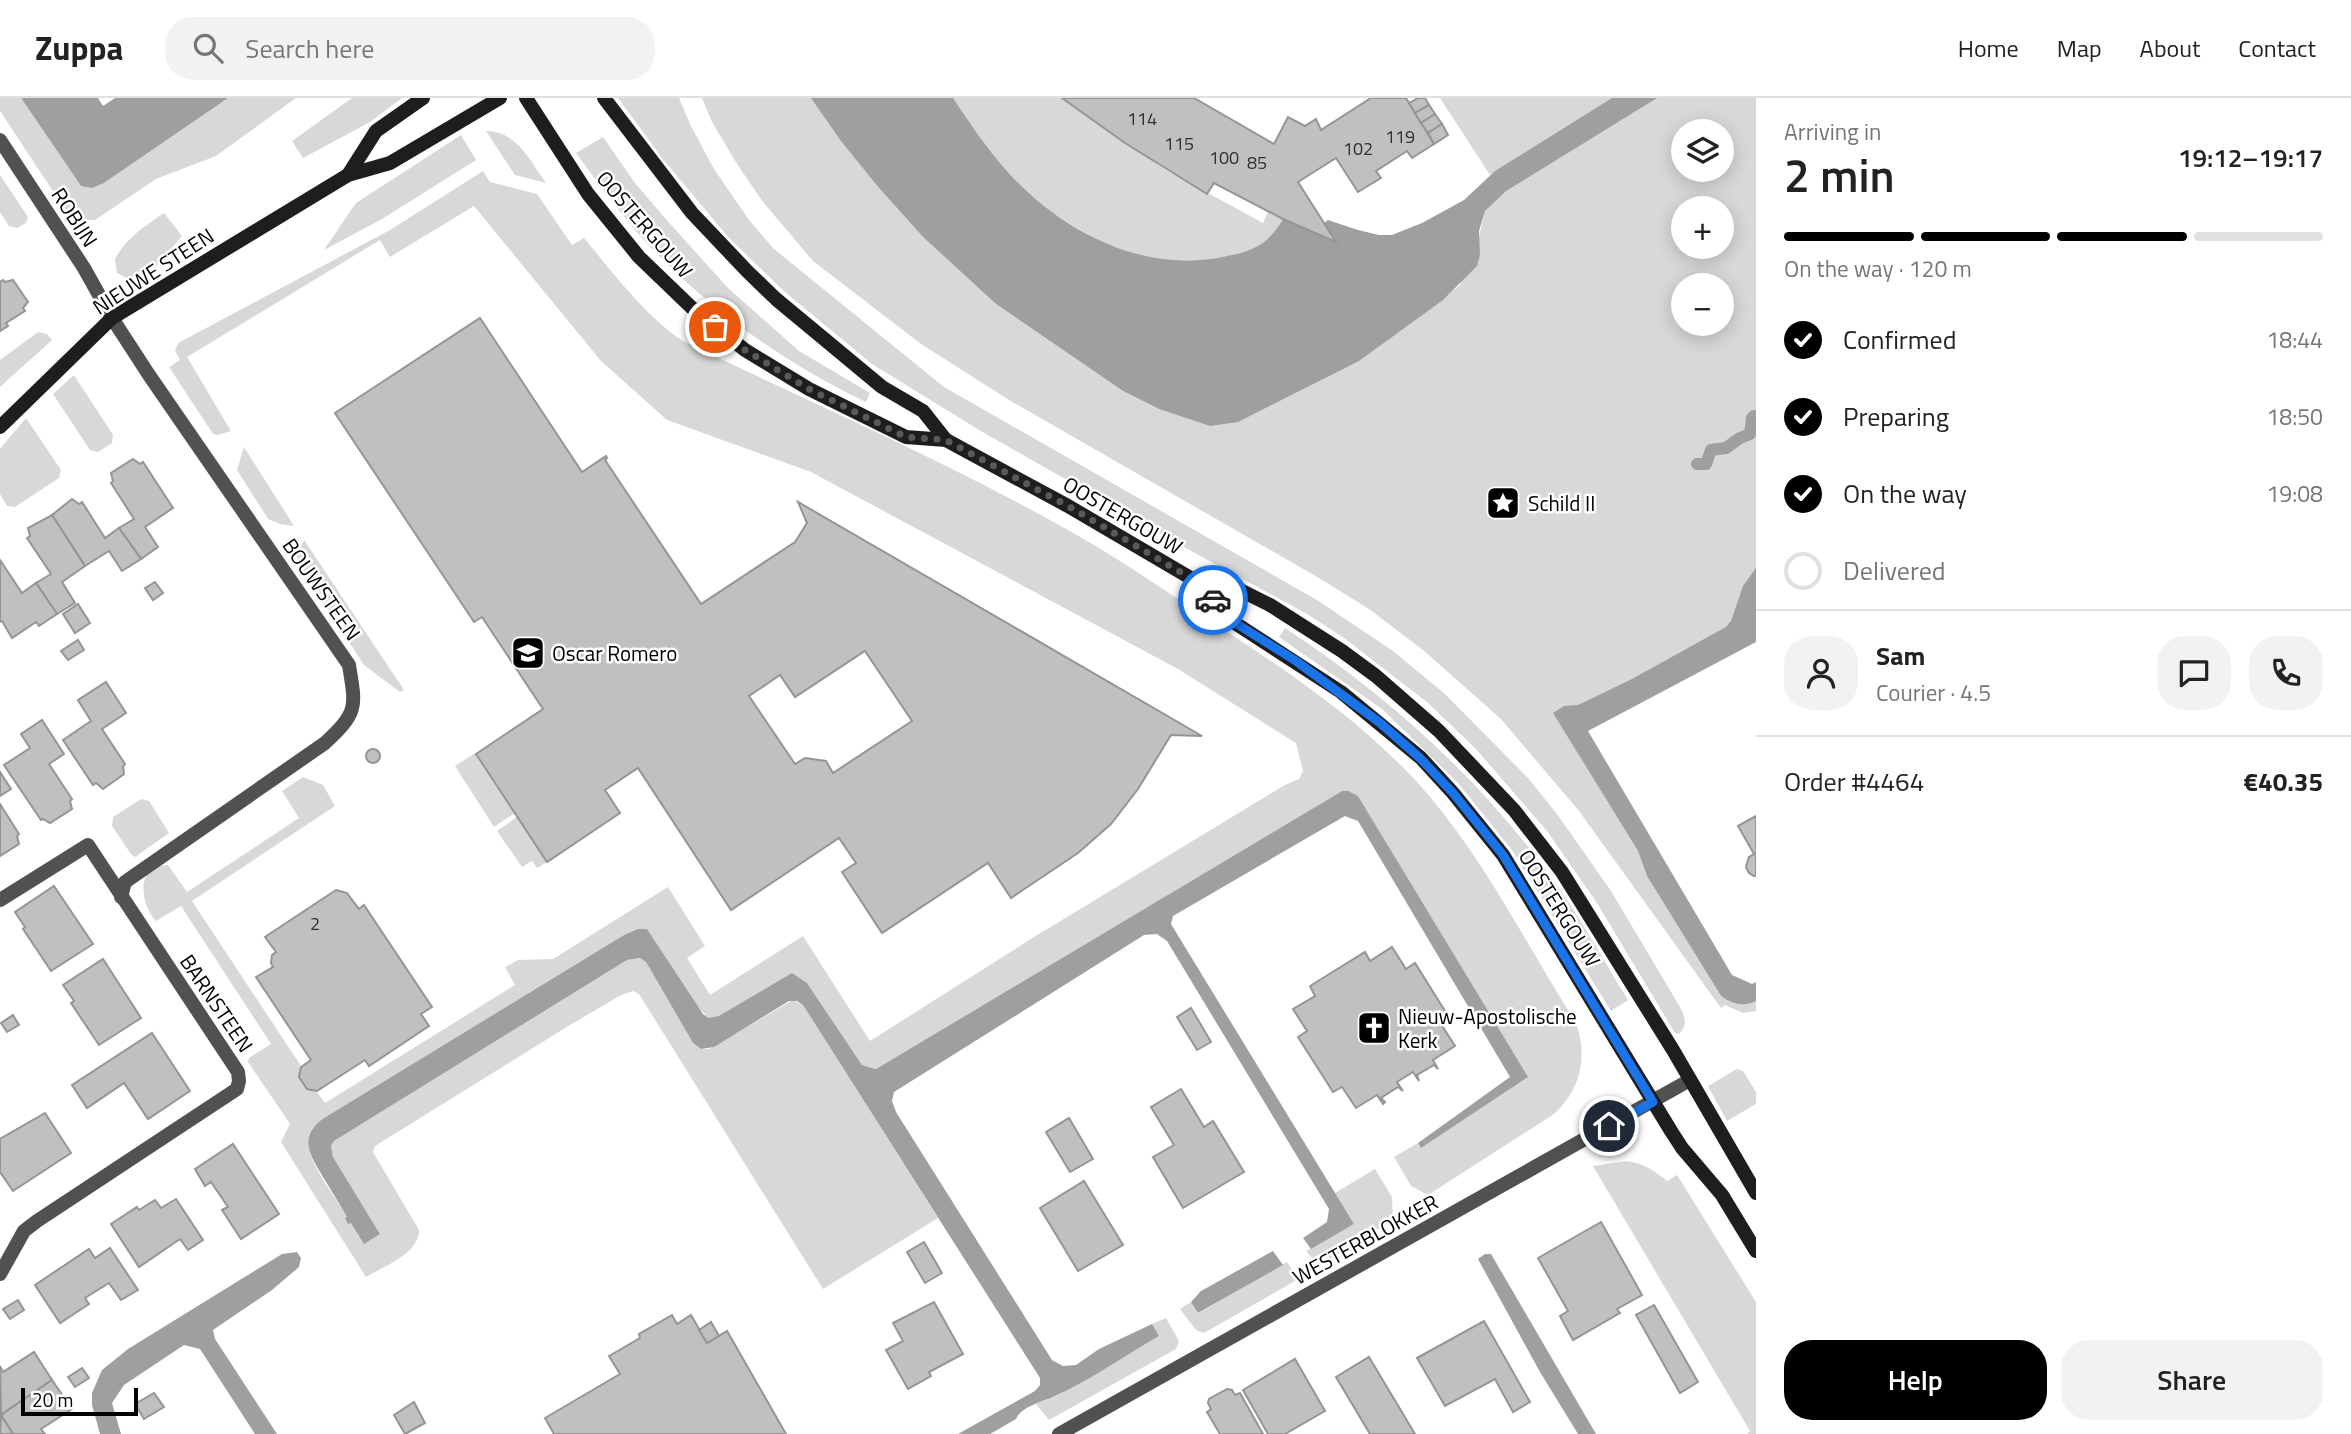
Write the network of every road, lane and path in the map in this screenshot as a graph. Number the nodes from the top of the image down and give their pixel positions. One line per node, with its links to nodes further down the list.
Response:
1 (423, 98): 6 (main road, NIEUWE STEEN)
2 (500, 98): 6 (main road, NIEUWE STEEN)
3 (526, 98): 9 (main road, OOSTERGOUW)
4 (604, 98): 9 (main road, OOSTERGOUW)
5 (0, 140): 7 (street, ROBIJN)
6 (348, 175): 7 (main road, NIEUWE STEEN)
7 (112, 318): 8 (main road, NIEUWE STEEN); 11 (street, BOUWSTEEN)
8 (0, 428)
9 (946, 440): 10 (main road, OOSTERGOUW)
10 (1206, 587): 13 (main road, OOSTERGOUW); 14 (main road, OOSTERGOUW)
11 (121, 897): 12 (street, BARNSTEEN); 17 (street, BARNSTEEN)
12 (0, 900)
13 (1690, 1080): 14 (street, WESTERBLOKKER); 15 (main road, OOSTERGOUW)
14 (1653, 1102): 16 (main road, OOSTERGOUW); 18 (street, WESTERBLOKKER)
15 (1756, 1192)
16 (1756, 1251)
17 (0, 1273)
18 (1059, 1434)

